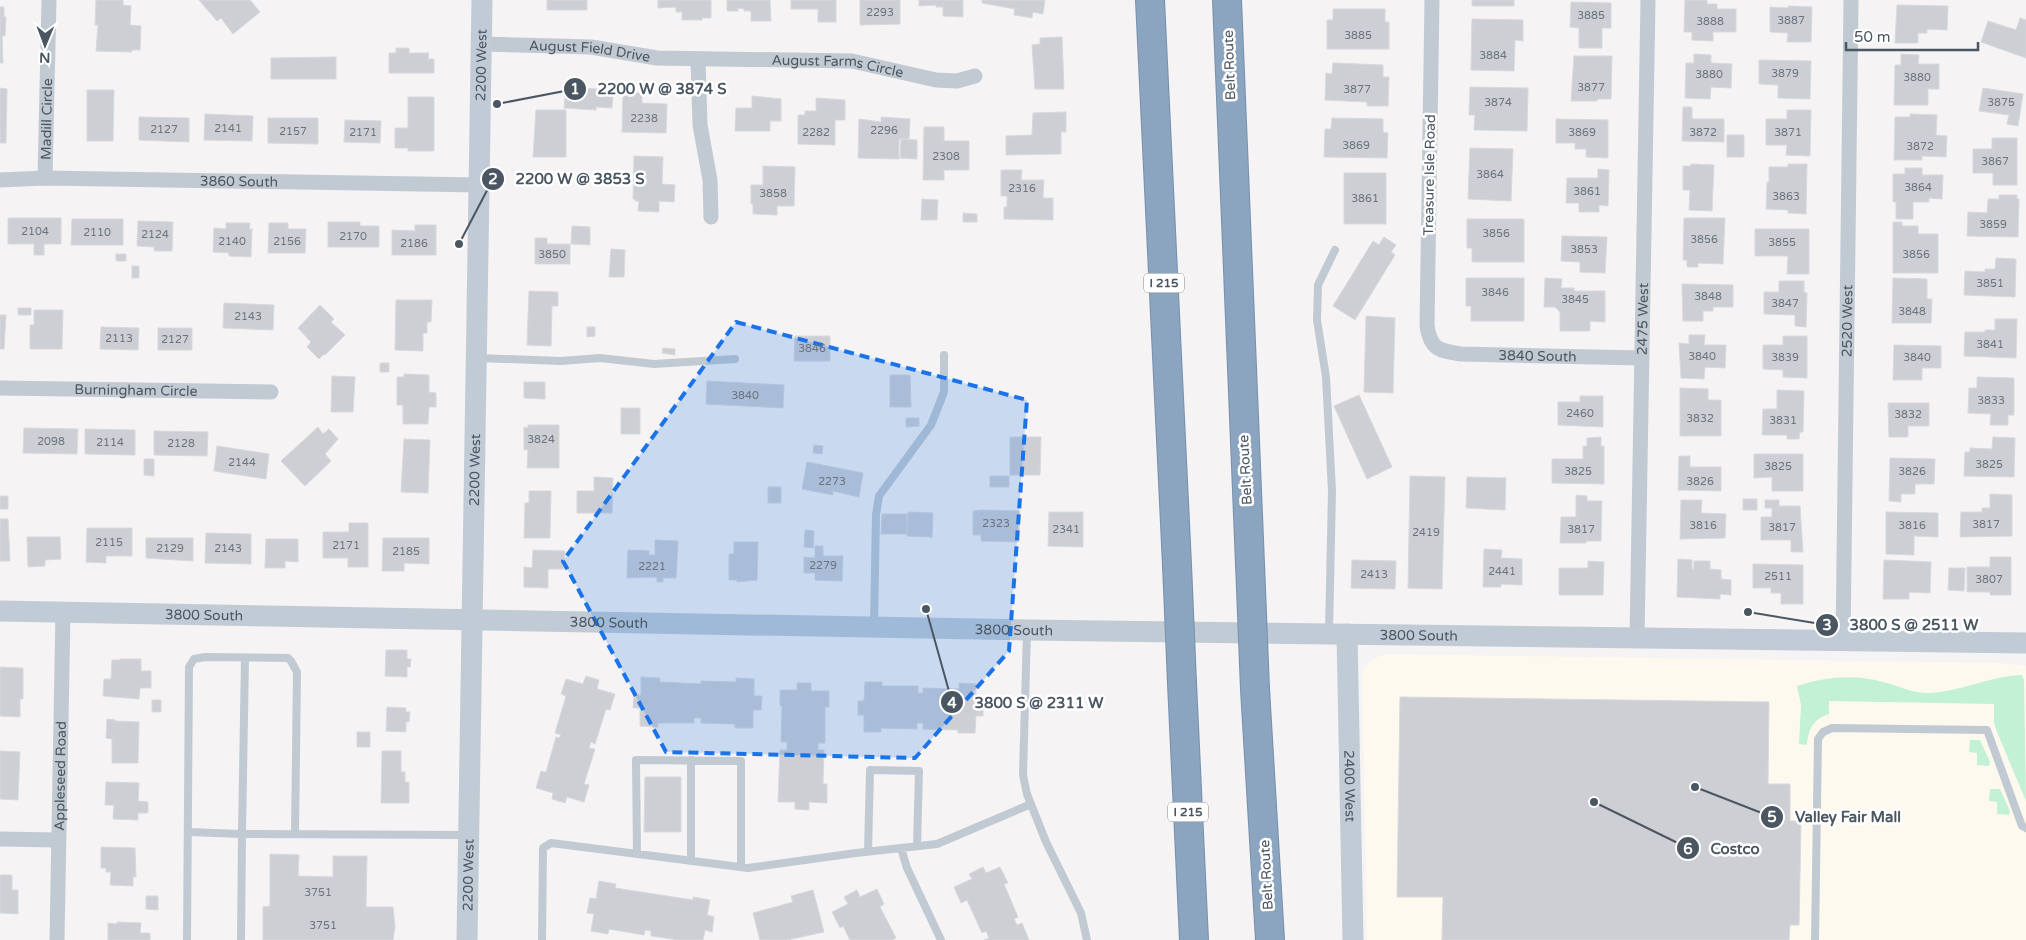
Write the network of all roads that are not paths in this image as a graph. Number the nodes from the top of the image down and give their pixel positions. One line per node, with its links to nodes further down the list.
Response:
1 (49, 0): 11 (street, Madill Circle)
2 (482, 0): 8 (street, 2200 West)
3 (1150, 0): 55 (highway, I 215, bridge)
4 (1227, 0): 56 (highway, Belt Route, bridge)
5 (1432, 0): 16 (street, Treasure Isle Road)
6 (1648, 0): 19 (street, 2475 West)
7 (1851, 0): 30 (street, 2520 West)
8 (481, 44): 9 (street, August Field Drive); 13 (street, 2200 West)
9 (698, 59): 10 (street, August Farms Circle); 14 (street)
10 (975, 76)
11 (45, 178): 12 (street, 3860 South); 13 (street, 3860 South)
12 (0, 180)
13 (479, 185): 18 (street, 2200 West)
14 (711, 217)
15 (1335, 250): 28 (lane)
16 (1436, 348): 19 (street, 3840 South)
17 (944, 354): 26 (lane)
18 (478, 358): 20 (lane); 25 (street, 2200 West)
19 (1642, 358): 29 (street, 2475 West)
20 (735, 359)
21 (0, 388): 22 (street, Burningham Circle)
22 (271, 392)
23 (0, 611): 24 (street, 3800 South)
24 (63, 612): 25 (street, 3800 South); 41 (street, Appleseed Road)
25 (474, 620): 26 (street, 3800 South); 39 (street, 2200 West)
26 (874, 627): 27 (street, 3800 South)
27 (1027, 630): 28 (street, 3800 South); 34 (lane)
28 (1338, 634): 29 (street, 3800 South); 57 (street, 2400 West)
29 (1637, 639): 30 (street, 3800 South)
30 (1843, 642): 31 (street, 3800 South)
31 (2026, 643)
32 (245, 658): 36 (lane); 37 (lane); 38 (lane)
33 (691, 760): 45 (lane); 46 (lane); 47 (lane)
34 (1031, 804): 42 (lane); 54 (lane)
35 (2026, 828): 58 (lane)
36 (188, 832): 37 (lane); 49 (lane)
37 (242, 834): 38 (lane); 50 (lane)
38 (295, 834): 39 (lane)
39 (470, 835): 51 (street, 2200 West)
40 (0, 839): 41 (street)
41 (58, 840): 48 (street, Appleseed Road)
42 (917, 846): 43 (lane); 44 (lane)
43 (901, 848): 44 (lane); 53 (lane)
44 (868, 851): 47 (lane)
45 (637, 854): 46 (lane); 52 (lane)
46 (691, 861): 47 (lane)
47 (741, 867)
48 (57, 940)
49 (187, 940)
50 (241, 940)
51 (468, 940)
52 (542, 940)
53 (941, 940)
54 (1087, 940)
55 (1194, 940)
56 (1270, 940)
57 (1353, 940)
58 (1815, 940)

